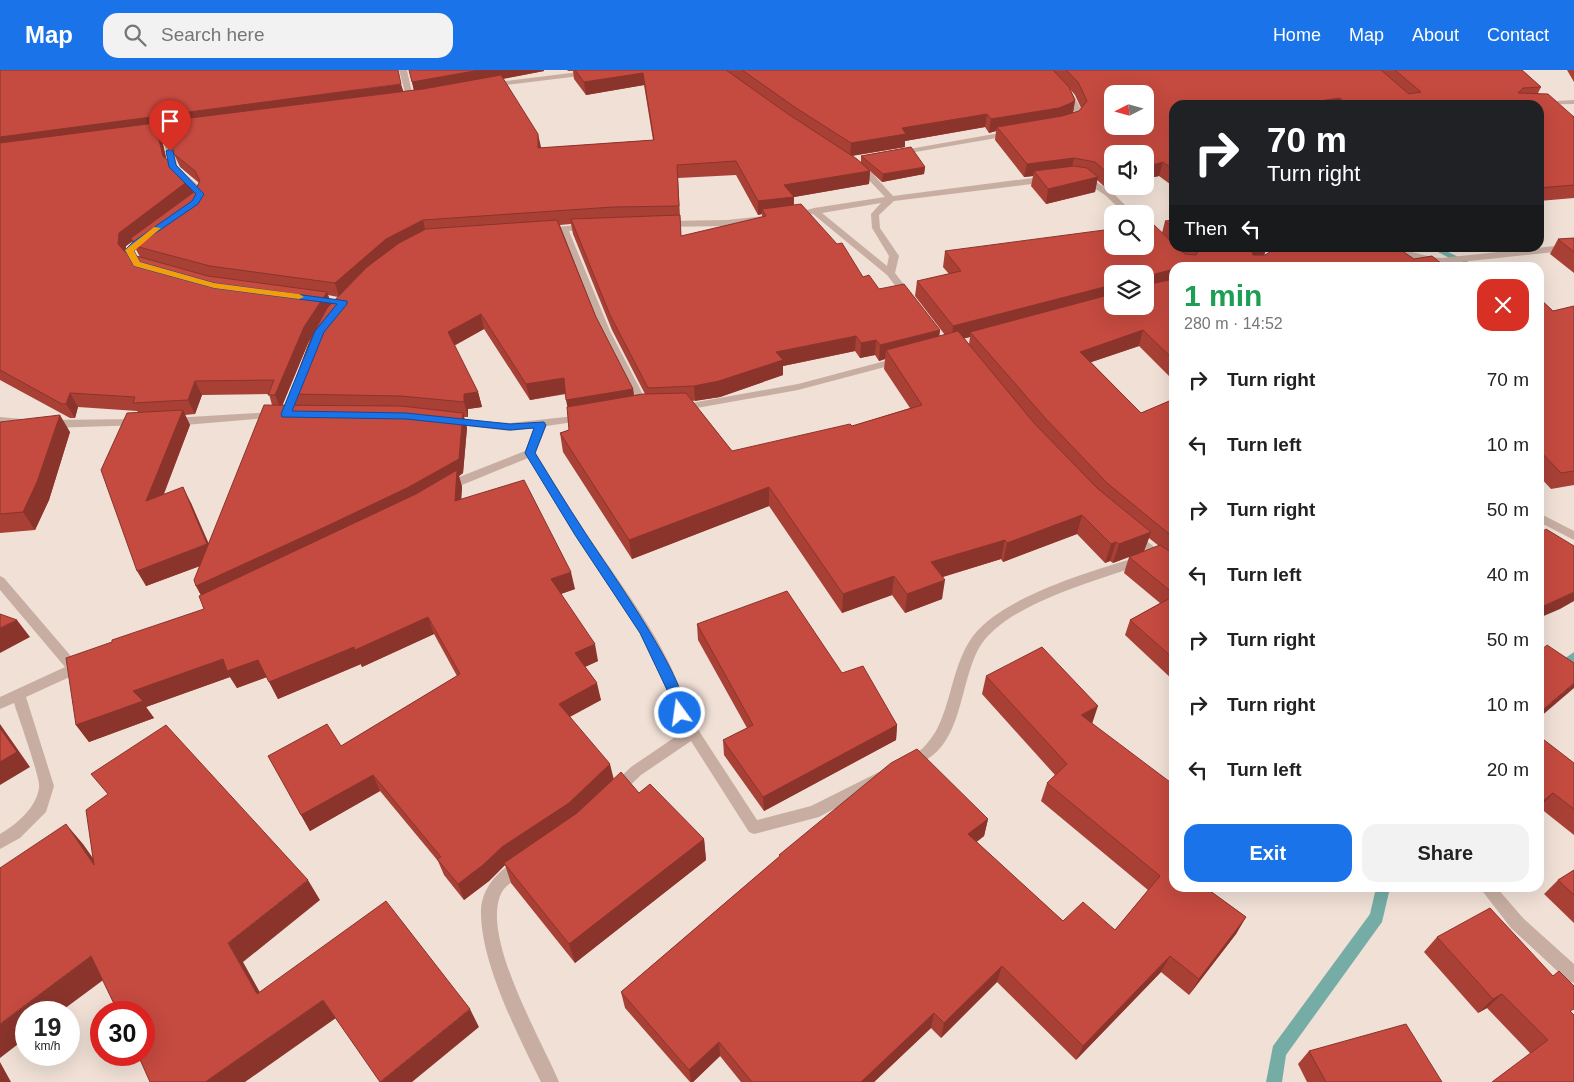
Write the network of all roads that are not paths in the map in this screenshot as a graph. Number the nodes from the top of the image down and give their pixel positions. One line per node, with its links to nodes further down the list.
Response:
1 (403, 70): 5 (street)
2 (613, 70): 4 (street)
3 (1045, 70): 8 (street)
4 (476, 87)
5 (401, 102)
6 (1574, 102): 7 (street)
7 (1544, 104)
8 (1059, 125)
9 (194, 127): 10 (street)
10 (165, 131): 12 (street); 17 (street)
11 (1020, 131): 13 (street)
12 (137, 135)
13 (887, 155)
14 (858, 160): 15 (street)
15 (891, 199): 16 (street); 18 (street); 29 (street)
16 (1119, 205)
17 (187, 207)
18 (814, 211): 19 (street); 29 (street)
19 (652, 225)
20 (598, 227): 22 (street)
21 (158, 228): 28 (street)
22 (564, 229): 23 (street); 33 (street)
23 (534, 231)
24 (1574, 247): 25 (street)
25 (1544, 250)
26 (1398, 252): 27 (street)
27 (1527, 252)
28 (156, 269)
29 (890, 273): 30 (street)
30 (918, 310)
31 (910, 357): 34 (street)
32 (303, 372): 37 (street)
33 (644, 408)
34 (671, 409)
35 (597, 415): 38 (street)
36 (434, 419): 38 (street)
37 (0, 420)
38 (541, 425): 39 (street)
39 (530, 453): 40 (street); 51 (street)
40 (434, 497)
41 (1544, 520): 43 (street)
42 (1123, 526): 44 (street)
43 (1574, 536)
44 (1156, 554): 45 (street); 51 (street)
45 (1169, 564)
46 (0, 582): 48 (street)
47 (92, 660): 48 (street)
48 (74, 669): 49 (street)
49 (18, 694): 50 (street); 53 (street)
50 (0, 702)
51 (693, 732): 52 (street)
52 (602, 804)
53 (0, 842)
54 (536, 856): 57 (street)
55 (1491, 892): 56 (street)
56 (1574, 975)
57 (550, 1082)

